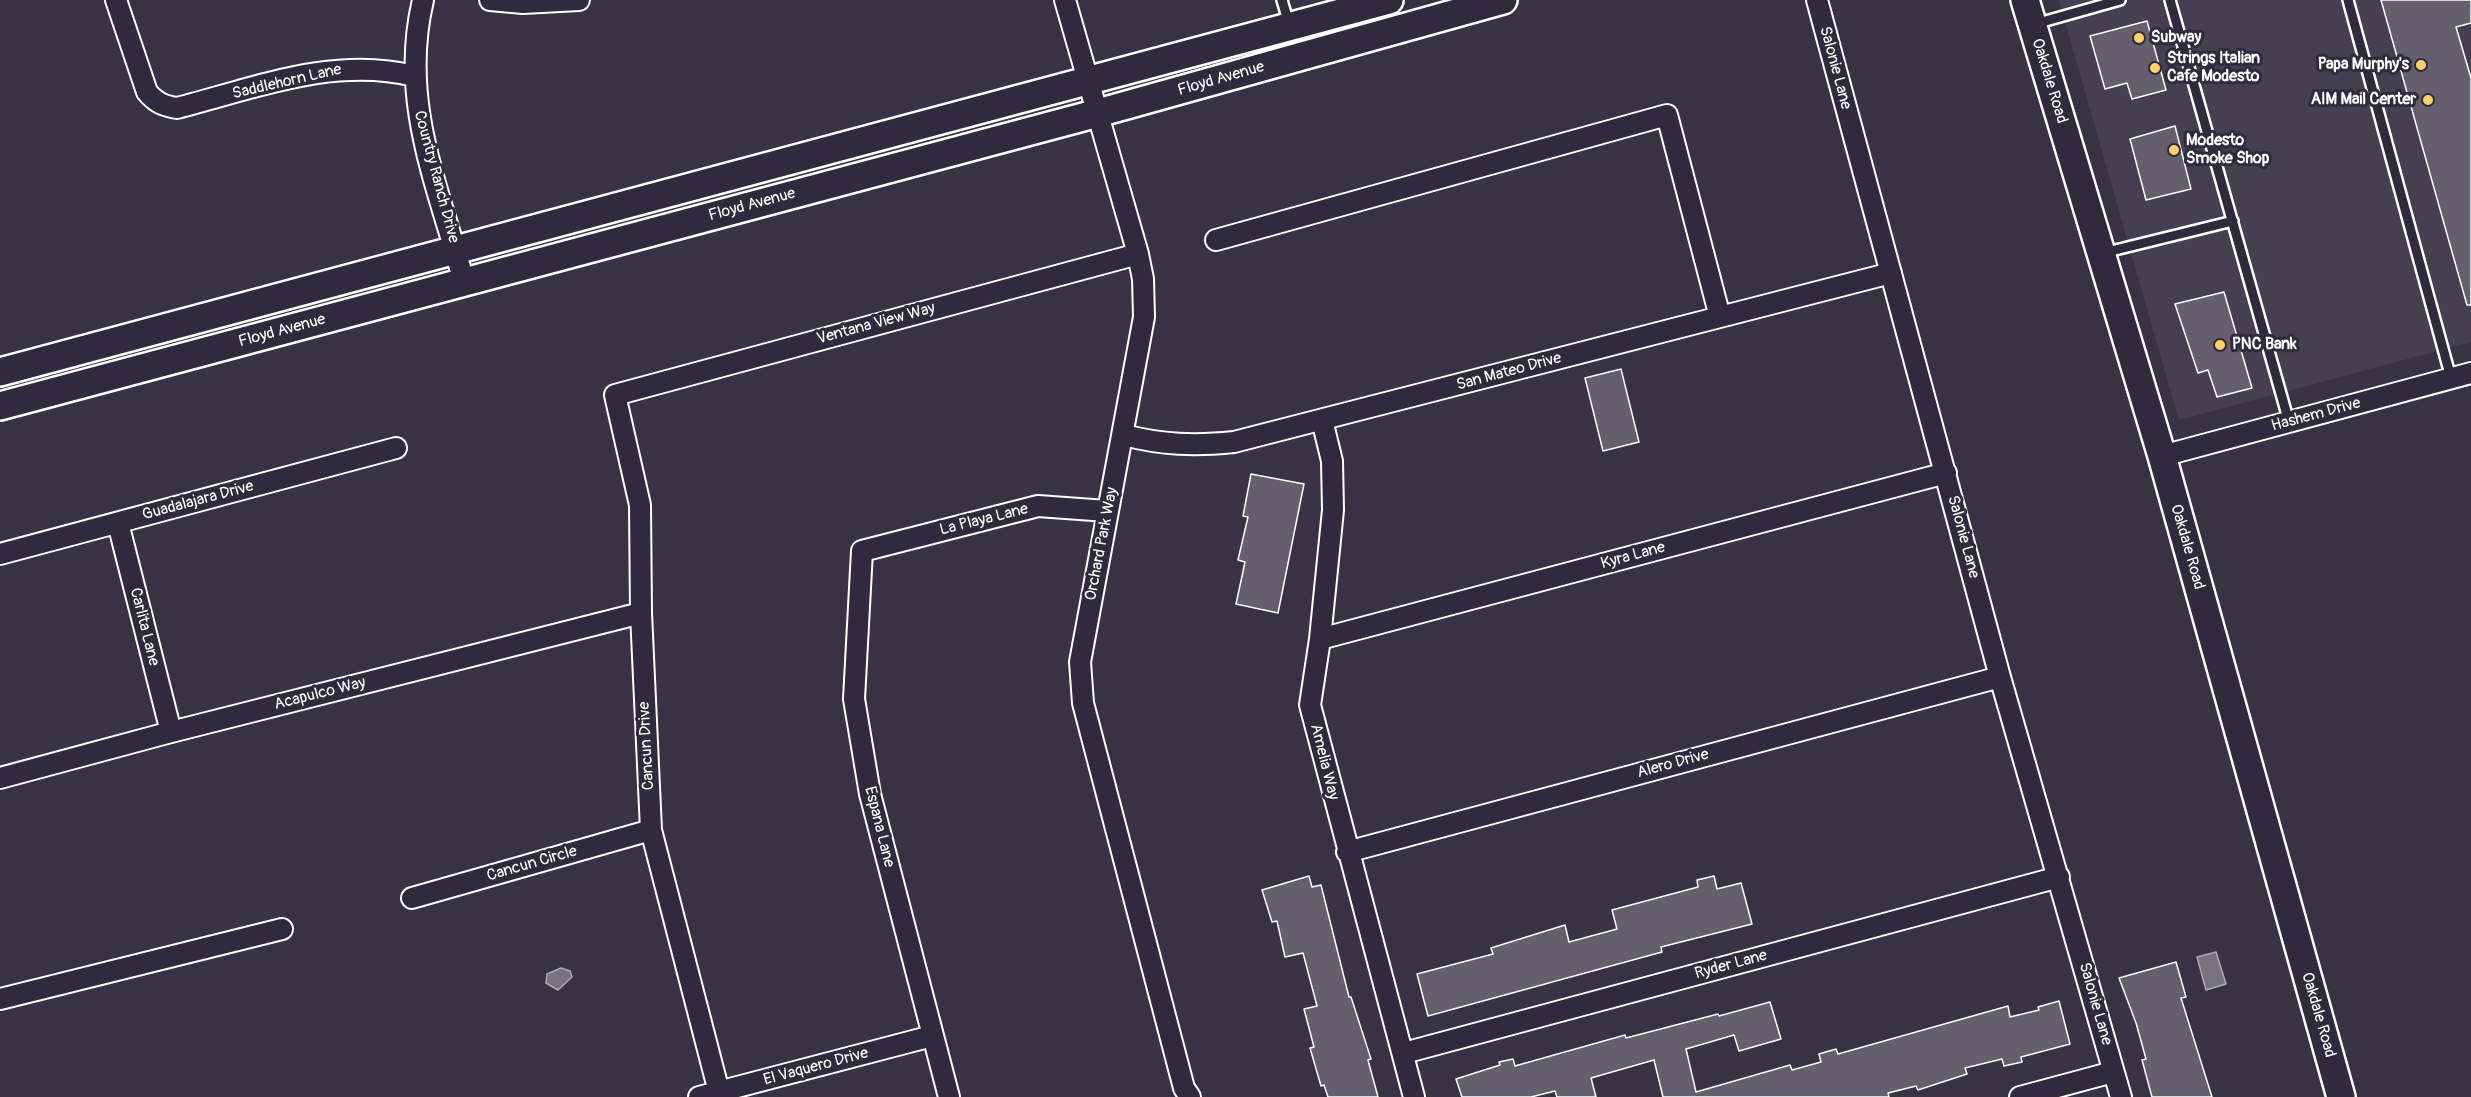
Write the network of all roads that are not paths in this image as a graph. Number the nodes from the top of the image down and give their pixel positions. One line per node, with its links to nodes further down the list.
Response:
1 (116, 0): 15 (street, Saddlehorn Lane)
2 (423, 0): 15 (street, Country Ranch Drive)
3 (490, 0): 4 (street)
4 (579, 0)
5 (1065, 0): 16 (street, Orchard Park Way)
6 (1282, 0): 14 (lane)
7 (1389, 0): 14 (street, Floyd Avenue)
8 (1503, 0): 17 (street, Floyd Avenue)
9 (1817, 0): 23 (street, Salonie Lane)
10 (2120, 0): 13 (lane)
11 (2170, 0): 18 (lane)
12 (2348, 0): 28 (lane)
13 (2029, 12): 22 (street, Oakdale Road)
14 (1290, 27): 16 (street, Floyd Avenue)
15 (414, 76): 20 (street, Country Ranch Drive)
16 (1089, 80): 17 (street, Orchard Park Way); 20 (street, Floyd Avenue)
17 (1098, 113): 21 (street, Orchard Park Way); 24 (street, Floyd Avenue)
18 (2233, 221): 22 (lane); 32 (lane)
19 (1216, 240): 25 (street)
20 (455, 250): 24 (street, Country Ranch Drive); 26 (street, Floyd Avenue)
21 (1137, 254): 29 (street, Ventana View Way); 33 (street, Orchard Park Way)
22 (2101, 254): 35 (street, Oakdale Road)
23 (1891, 273): 25 (street, San Mateo Drive); 36 (street, Salonie Lane)
24 (464, 282): 30 (street, Floyd Avenue)
25 (1720, 317): 31 (street, San Mateo Drive)
26 (0, 372)
27 (2471, 373): 28 (street, Hashem Drive)
28 (2451, 378): 32 (street, Hashem Drive)
29 (615, 395): 41 (street, Cancun Drive)
30 (0, 406)
31 (1322, 420): 33 (street, San Mateo Drive); 42 (street, Amelia Way)
32 (2289, 422): 35 (street, Hashem Drive)
33 (1124, 435): 37 (street, Orchard Park Way)
34 (396, 448): 38 (street, Guadalajara Drive)
35 (2162, 456): 62 (street, Oakdale Road)
36 (1946, 473): 42 (street, Kyra Lane); 43 (street, Salonie Lane)
37 (1107, 511): 39 (street, La Playa Lane); 56 (street, Orchard Park Way)
38 (118, 523): 40 (street, Guadalajara Drive); 44 (street, Carlita Lane)
39 (862, 551): 52 (street, Espana Lane)
40 (0, 554)
41 (641, 613): 44 (street, Acapulco Way); 46 (street, Cancun Drive)
42 (1320, 639): 47 (street, Amelia Way)
43 (2000, 677): 47 (street, Alero Drive); 48 (street, Salonie Lane)
44 (171, 732): 45 (street, Acapulco Way)
45 (0, 778)
46 (651, 830): 49 (street, Cancun Circle); 55 (street, Cancun Drive)
47 (1347, 852): 53 (street, Amelia Way)
48 (2059, 877): 53 (street, Ryder Lane); 54 (street, Salonie Lane)
49 (412, 898)
50 (282, 929): 51 (street)
51 (0, 999)
52 (932, 1036): 55 (street, El Vaquero Drive); 58 (street, Espana Lane)
53 (1404, 1053): 59 (street, Amelia Way)
54 (2114, 1072): 60 (street); 61 (street, Salonie Lane)
55 (719, 1092): 57 (street, El Vaquero Drive)
56 (1186, 1094)
57 (699, 1097)
58 (949, 1097)
59 (1414, 1097)
60 (2020, 1097)
61 (2121, 1097)
62 (2341, 1097)

